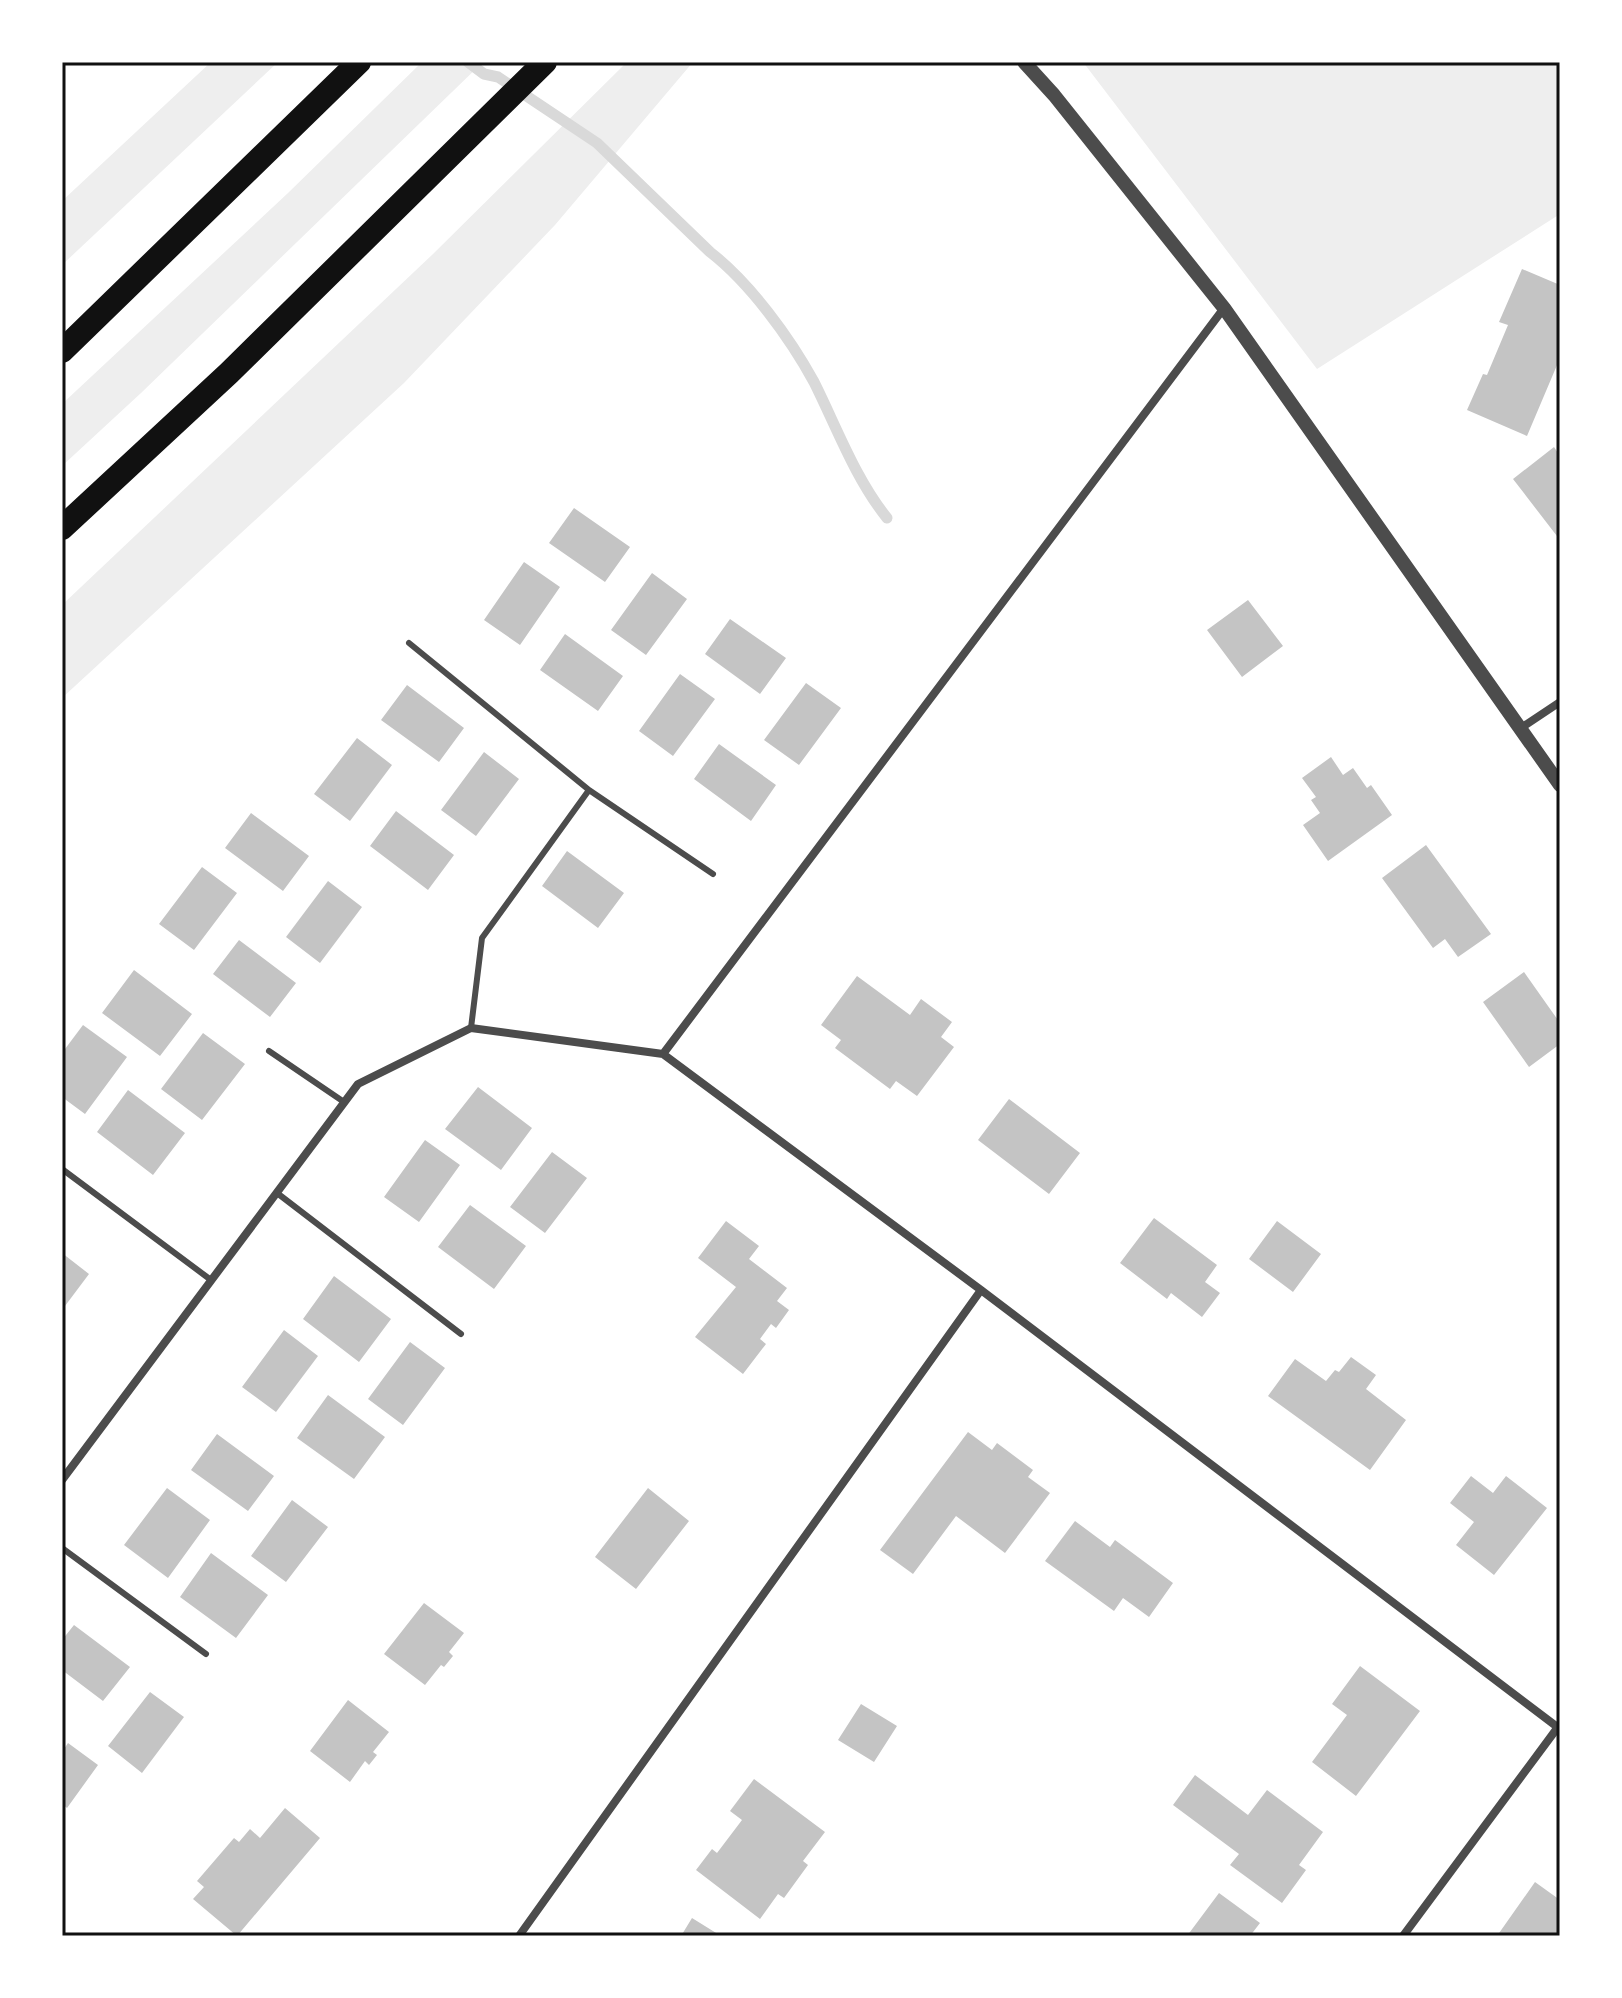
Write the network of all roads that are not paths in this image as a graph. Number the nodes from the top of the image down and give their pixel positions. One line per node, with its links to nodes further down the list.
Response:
1 (359, 62): 5 (highway)
2 (545, 62): 6 (highway)
3 (1024, 62): 4 (street)
4 (1224, 308): 9 (street); 15 (street)
5 (62, 351)
6 (62, 528)
7 (409, 643): 11 (lane)
8 (1560, 702): 9 (street)
9 (1521, 728): 10 (street)
10 (1560, 785)
11 (589, 790): 12 (lane); 13 (lane)
12 (713, 874)
13 (471, 1028): 15 (street); 16 (street)
14 (269, 1051): 16 (lane)
15 (663, 1054): 20 (street)
16 (344, 1102): 18 (street)
17 (62, 1169): 19 (lane)
18 (277, 1193): 19 (street); 21 (lane)
19 (211, 1280): 23 (street)
20 (981, 1290): 27 (street); 28 (street)
21 (461, 1334)
22 (62, 1461): 23 (lane)
23 (71, 1468): 24 (street)
24 (62, 1480)
25 (62, 1548): 26 (lane)
26 (206, 1654)
27 (1559, 1728): 29 (street)
28 (519, 1936)
29 (1403, 1936)

